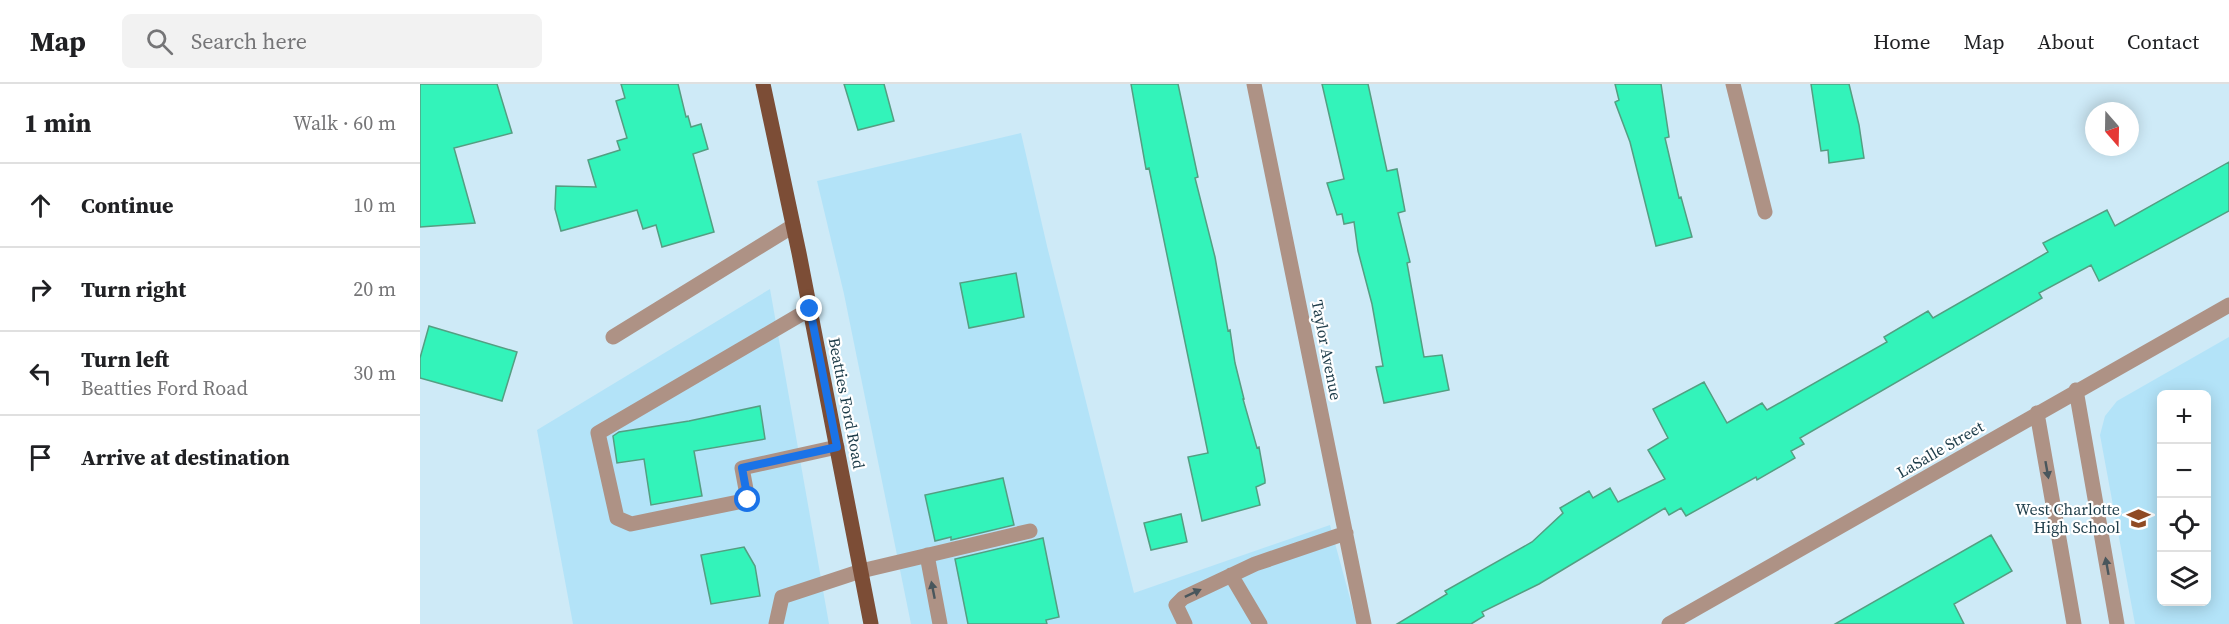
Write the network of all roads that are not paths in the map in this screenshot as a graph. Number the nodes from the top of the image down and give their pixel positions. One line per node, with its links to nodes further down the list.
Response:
1 (763, 84): 5 (main road, Beatties Ford Road)
2 (1254, 84): 13 (street, Taylor Avenue)
3 (1733, 84): 4 (street)
4 (1766, 212)
5 (793, 226): 7 (main road, Beatties Ford Road); 8 (street)
6 (2229, 305): 9 (street, LaSalle Street)
7 (810, 309): 11 (main road, Beatties Ford Road); 11 (street)
8 (613, 337)
9 (2076, 390): 10 (street, LaSalle Street); 25 (street, one-way to 9)
10 (2037, 413): 23 (street, LaSalle Street); 24 (street, one-way to 24)
11 (837, 447): 15 (main road, Beatties Ford Road)
12 (1030, 531): 14 (street)
13 (1346, 533): 16 (street); 22 (street, Taylor Avenue)
14 (927, 555): 15 (street); 19 (street, one-way to 14)
15 (861, 571): 17 (street); 18 (main road, Beatties Ford Road)
16 (1232, 575): 20 (street, one-way to 16); 21 (street)
17 (776, 624)
18 (871, 624)
19 (940, 624)
20 (1185, 624)
21 (1260, 624)
22 (1364, 624)
23 (1669, 624)
24 (2074, 624)
25 (2117, 624)

